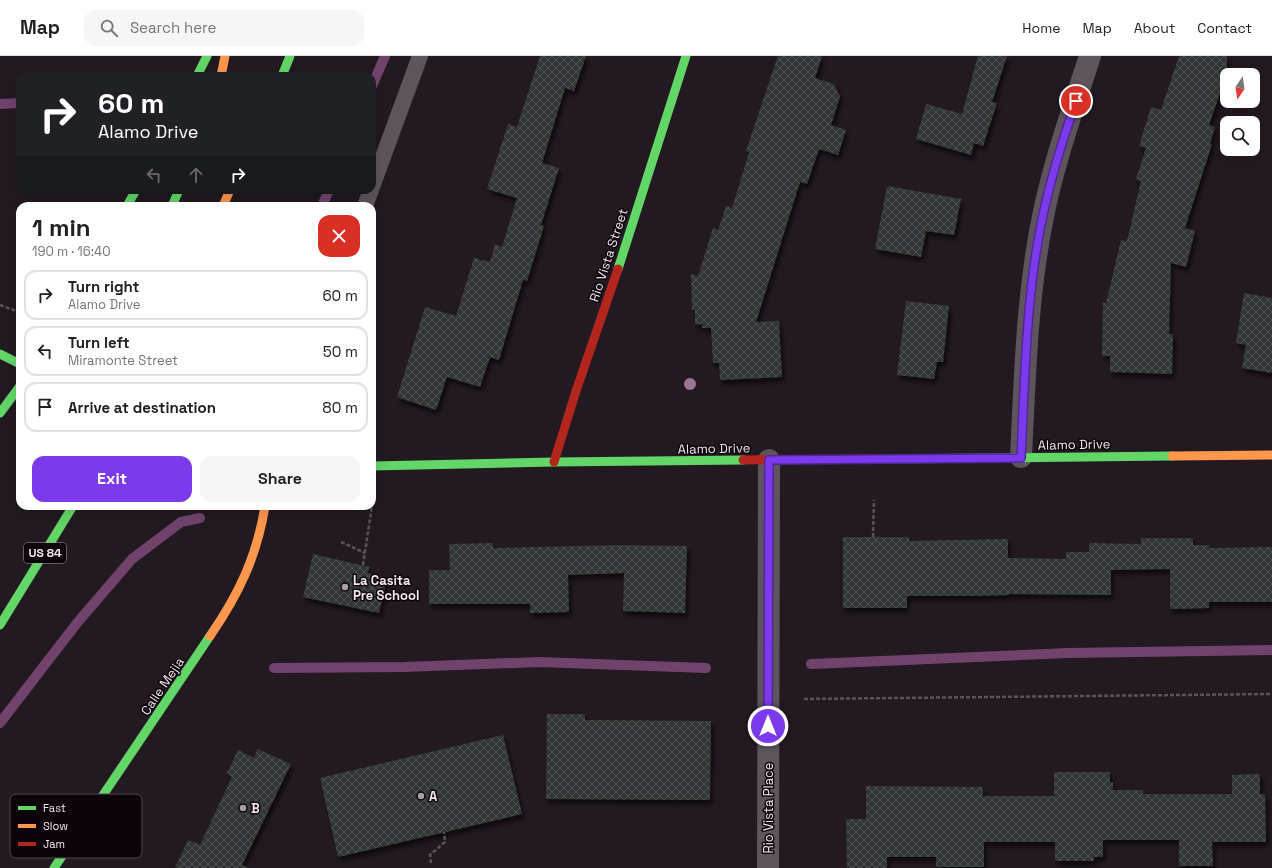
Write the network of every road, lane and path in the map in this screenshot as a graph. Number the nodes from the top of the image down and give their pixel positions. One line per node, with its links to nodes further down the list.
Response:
1 (207, 56): 7 (main road)
2 (225, 56): 8 (main road)
3 (290, 56): 9 (main road)
4 (420, 56): 10 (lane)
5 (686, 56): 20 (main road, Rio Vista Street)
6 (1090, 56): 18 (street)
7 (199, 72)
8 (223, 72)
9 (284, 72)
10 (376, 178)
11 (0, 305): 12 (path)
12 (16, 311)
13 (0, 354): 14 (main road)
14 (16, 362)
15 (16, 391): 16 (main road)
16 (0, 413)
17 (1272, 455): 18 (main road, Alamo Drive)
18 (1021, 458): 19 (main road, Alamo Drive)
19 (769, 460): 20 (main road, Alamo Drive); 38 (street, Rio Vista Place)
20 (554, 462): 21 (main road, Alamo Drive)
21 (376, 466)
22 (874, 500): 26 (path)
23 (71, 510): 30 (main road, US 84)
24 (264, 510): 33 (main road, Calle Mejia)
25 (371, 510): 28 (path)
26 (873, 537)
27 (341, 542): 28 (path)
28 (365, 553): 29 (path)
29 (363, 565)
30 (0, 625)
31 (1272, 694): 32 (path)
32 (804, 699)
33 (104, 794)
34 (444, 832): 36 (path)
35 (61, 858): 37 (main road, Calle Mejia)
36 (431, 863)
37 (54, 868)
38 (768, 868)

